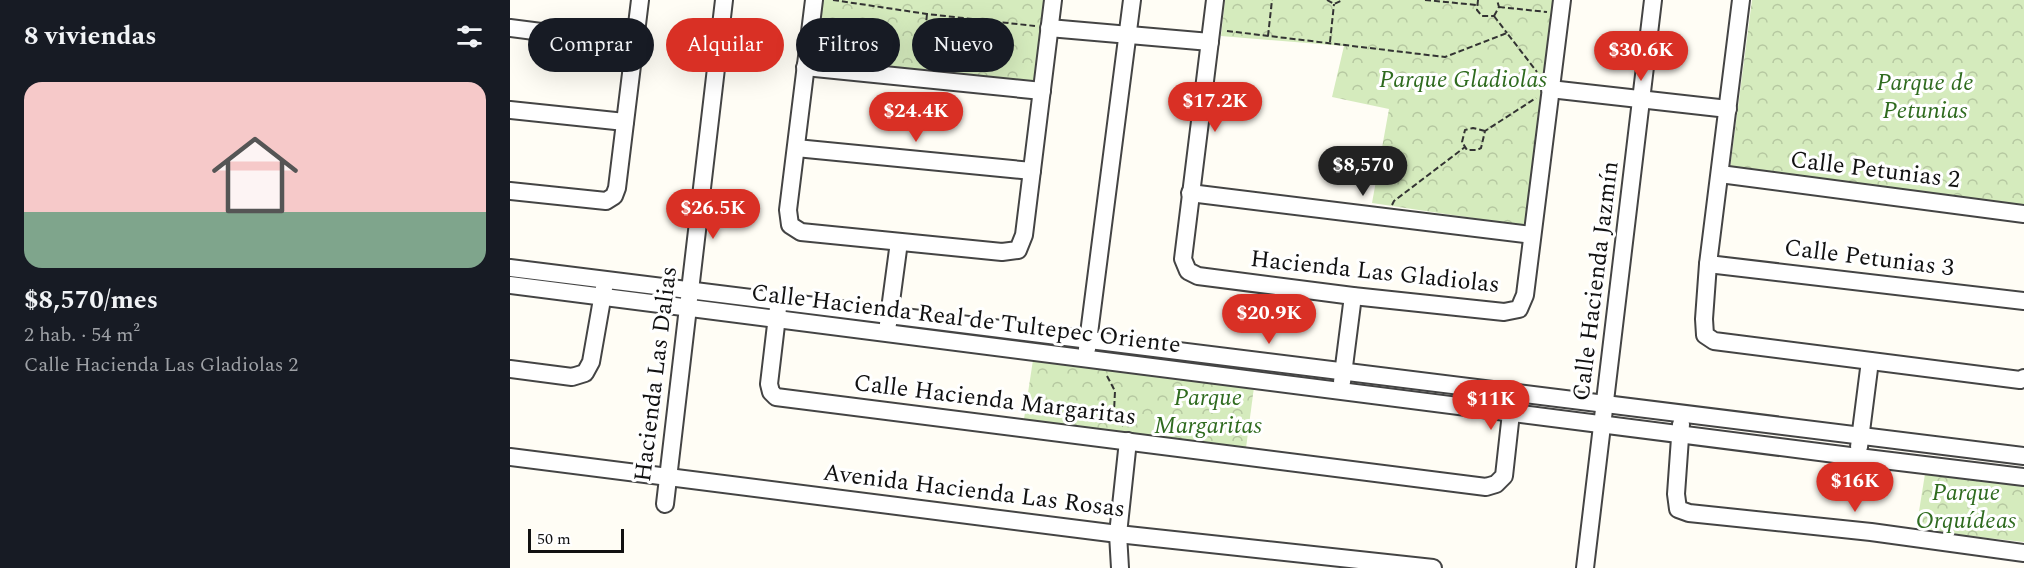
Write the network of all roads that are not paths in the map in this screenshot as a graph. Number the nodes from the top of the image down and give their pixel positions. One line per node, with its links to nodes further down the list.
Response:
1 (640, 0): 10 (street)
2 (724, 0): 38 (street, Hacienda Las Dalias)
3 (814, 0): 11 (street)
4 (1053, 0): 13 (street)
5 (1132, 0): 15 (street)
6 (1215, 0): 16 (street, Hacienda Las Gladiolas)
7 (1653, 0): 22 (street, Calle Hacienda Jazmín)
8 (1741, 0): 23 (street)
9 (1561, 7): 20 (street, Hacienda Las Gladiolas)
10 (638, 18)
11 (812, 18)
12 (510, 28): 14 (street)
13 (1049, 28): 15 (street); 21 (street)
14 (528, 30)
15 (1127, 35): 16 (street); 47 (street)
16 (1210, 35): 30 (street, Hacienda Las Gladiolas)
17 (631, 72): 25 (street)
18 (805, 72): 26 (street)
19 (854, 72): 21 (street)
20 (1550, 89): 22 (street); 32 (street, Hacienda Las Gladiolas)
21 (1042, 91): 27 (street)
22 (1642, 99): 23 (street); 55 (street, Calle Hacienda Jazmín)
23 (1728, 109): 28 (street)
24 (510, 110): 25 (street)
25 (625, 122): 29 (street)
26 (796, 148): 27 (street); 33 (street)
27 (1032, 171): 33 (street)
28 (1720, 174): 31 (street, Calle Petunias 2); 34 (street)
29 (510, 190)
30 (1190, 193): 32 (street); 39 (street, Hacienda Las Gladiolas)
31 (2024, 214)
32 (1532, 235): 39 (street, Hacienda Las Gladiolas)
33 (899, 242): 44 (street)
34 (1708, 264): 42 (street, Calle Petunias 3); 49 (street)
35 (510, 268): 36 (street)
36 (606, 280): 38 (street); 40 (street)
37 (510, 285): 40 (street, Calle Hacienda Real de Tultepec Oriente)
38 (690, 290): 41 (street); 43 (street, Hacienda Las Dalias)
39 (1353, 296): 51 (street)
40 (603, 297): 43 (street, Calle Hacienda Real de Tultepec Oriente); 50 (street)
41 (779, 301): 44 (street); 45 (street, Calle Hacienda Margaritas)
42 (2024, 301)
43 (688, 308): 45 (street, Calle Hacienda Real de Tultepec Oriente); 65 (street, Hacienda Las Dalias)
44 (890, 315): 46 (street); 47 (street)
45 (776, 319): 46 (street, Calle Hacienda Real de Tultepec Oriente); 61 (street, Calle Hacienda Margaritas)
46 (887, 333): 48 (street, Calle Hacienda Real de Tultepec Oriente)
47 (1088, 340): 48 (street); 51 (street)
48 (1092, 359): 53 (street, Calle Hacienda Real de Tultepec Oriente)
49 (1870, 361): 52 (street); 60 (street)
50 (510, 369)
51 (1343, 371): 53 (street); 54 (street)
52 (2024, 378)
53 (1340, 391): 56 (street, Calle Hacienda Real de Tultepec Oriente)
54 (1514, 393): 55 (street); 56 (street, Calle Hacienda Margaritas)
55 (1605, 404): 57 (street); 58 (street, Calle Hacienda Jazmín)
56 (1511, 413): 58 (street, Calle Hacienda Real de Tultepec Oriente); 61 (street, Calle Hacienda Margaritas)
57 (1682, 414): 59 (street); 60 (street)
58 (1602, 424): 59 (street, Calle Hacienda Real de Tultepec Oriente); 72 (street, Calle Hacienda Jazmín)
59 (1680, 435): 64 (street, Calle Hacienda Real de Tultepec Oriente); 69 (street)
60 (1860, 436): 62 (street); 64 (street)
61 (1128, 441): 68 (street)
62 (2024, 456)
63 (510, 457): 65 (street, Avenida Hacienda Las Rosas)
64 (1858, 457): 66 (street, Calle Hacienda Real de Tultepec Oriente)
65 (668, 477): 67 (street, Hacienda Las Dalias); 68 (street, Avenida Hacienda Las Rosas)
66 (2024, 477)
67 (665, 504)
68 (1118, 534): 70 (street); 71 (street, Avenida Hacienda Las Rosas)
69 (2024, 553): 73 (street)
70 (1120, 568)
71 (1433, 568)
72 (1586, 568)
73 (2021, 568)

